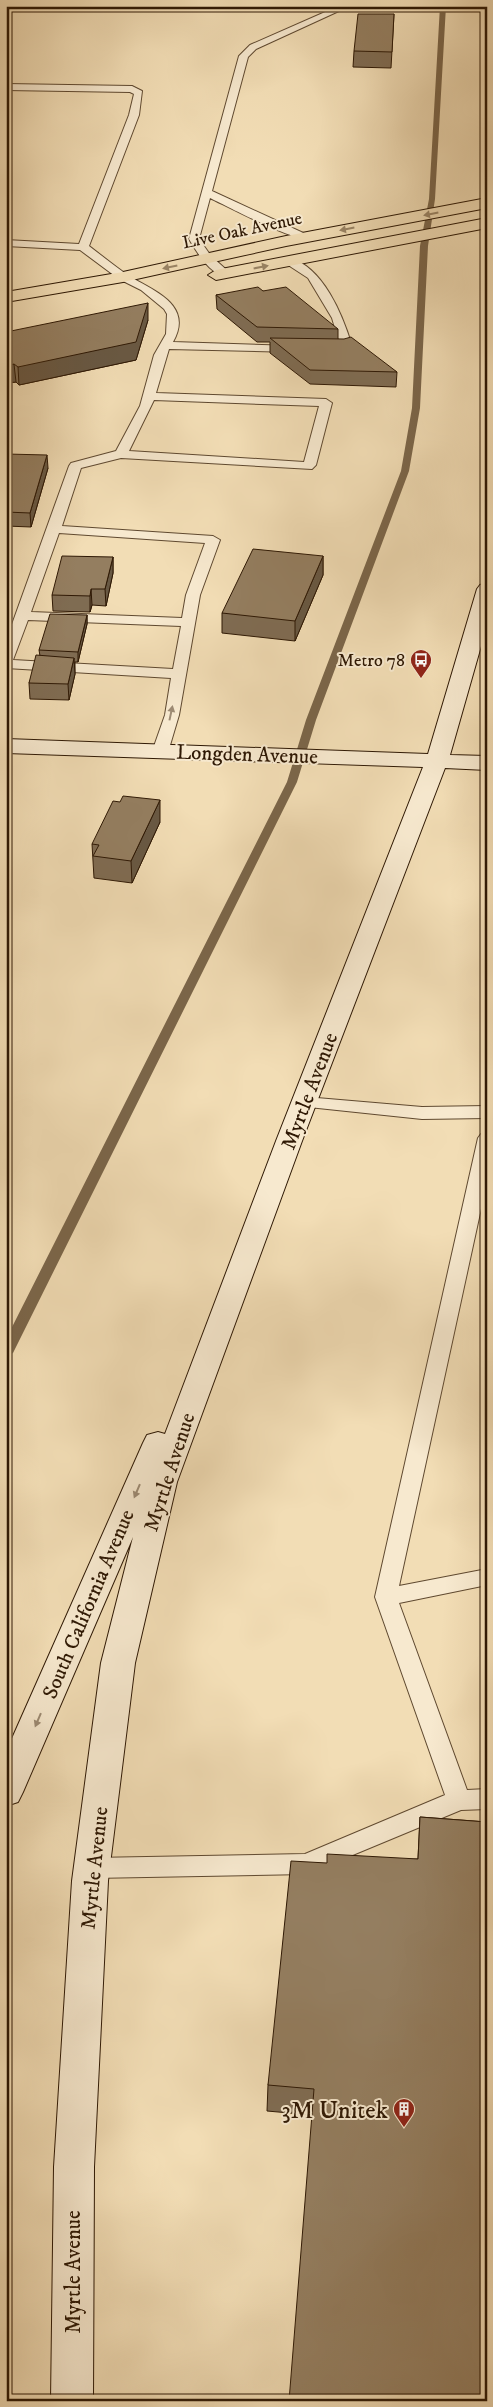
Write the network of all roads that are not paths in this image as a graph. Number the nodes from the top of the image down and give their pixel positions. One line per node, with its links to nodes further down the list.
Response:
1 (336, 6): 3 (lane)
2 (6, 87): 8 (lane)
3 (207, 192): 6 (lane); 9 (lane)
4 (487, 203): 6 (main road, Live Oak Avenue, one-way to 6)
5 (487, 223): 10 (main road, Live Oak Avenue)
6 (307, 237): 9 (main road, Live Oak Avenue)
7 (6, 244): 8 (lane)
8 (83, 247): 12 (lane)
9 (207, 258): 11 (lane); 12 (main road, Live Oak Avenue, one-way to 12)
10 (289, 261): 11 (main road, Live Oak Avenue, one-way to 10); 18 (lane)
11 (224, 274): 13 (main road, Live Oak Avenue)
12 (123, 277): 15 (lane); 16 (main road, Live Oak Avenue)
13 (199, 278)
14 (164, 285): 15 (main road)
15 (145, 288): 17 (main road); 18 (lane)
16 (6, 297)
17 (62, 304)
18 (166, 345): 19 (lane)
19 (149, 396): 20 (lane); 20 (lane)
20 (121, 454): 21 (lane)
21 (54, 529): 23 (lane); 24 (lane)
22 (487, 589): 29 (main road, Myrtle Avenue)
23 (23, 616): 24 (lane); 25 (lane)
24 (188, 622): 26 (lane)
25 (6, 663): 26 (lane)
26 (178, 674): 28 (lane, one-way to 26)
27 (6, 746): 28 (main road, Longden Avenue)
28 (160, 752): 29 (main road, Longden Avenue)
29 (437, 761): 30 (main road, Longden Avenue); 31 (main road, Myrtle Avenue)
30 (487, 763)
31 (304, 1102): 32 (lane); 34 (main road, Myrtle Avenue)
32 (487, 1112)
33 (487, 1138): 36 (lane)
34 (289, 1141): 37 (main road, South California Avenue, one-way to 37); 40 (main road, Myrtle Avenue)
35 (487, 1577): 36 (lane)
36 (386, 1597): 39 (lane)
37 (6, 1792)
38 (487, 1799): 39 (lane)
39 (459, 1800): 40 (lane)
40 (92, 1868): 41 (main road, Myrtle Avenue)
41 (72, 2401)

